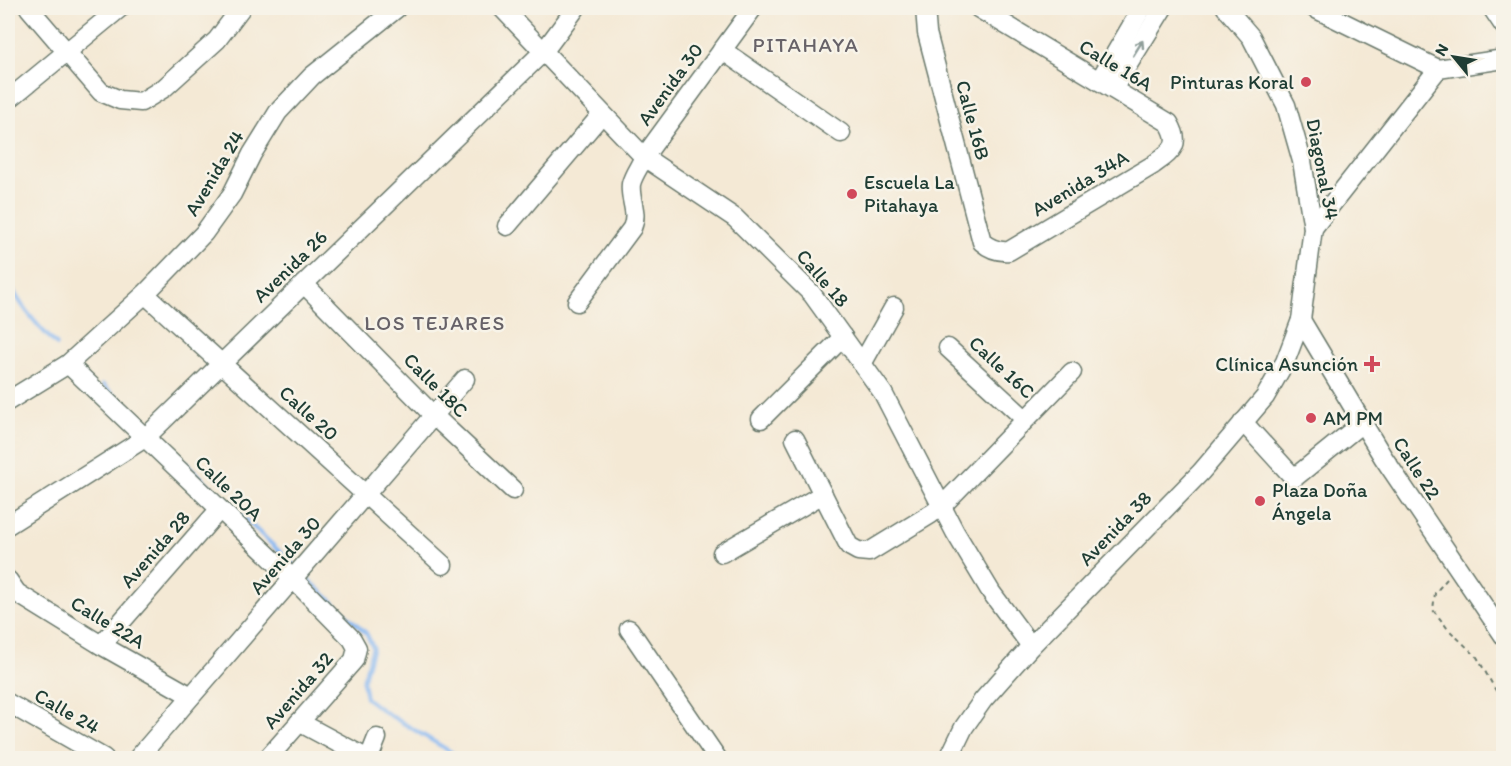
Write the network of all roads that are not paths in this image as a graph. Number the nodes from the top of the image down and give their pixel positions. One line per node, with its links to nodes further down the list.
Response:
1 (29, 8): 19 (street)
2 (120, 8): 19 (street)
3 (241, 8): 19 (street)
4 (397, 8): 32 (street, Avenida 24)
5 (502, 8): 18 (street, Calle 18)
6 (576, 8): 18 (street, Avenida 26)
7 (753, 8): 17 (street, Avenida 30)
8 (925, 8): 30 (street, Calle 16B)
9 (978, 8): 22 (street, Calle 16A)
10 (1142, 8): 22 (street)
11 (1163, 8): 22 (street, one-way to 11)
12 (1226, 8): 29 (street, Diagonal 34)
13 (1314, 8): 15 (street)
14 (1492, 8): 16 (street)
15 (1346, 14): 21 (street)
16 (1503, 26)
17 (722, 50): 26 (street); 27 (street, Avenida 30)
18 (544, 51): 24 (street, Calle 18); 31 (street, Avenida 26)
19 (66, 53): 23 (street)
20 (1502, 54): 21 (street)
21 (1438, 69): 29 (street)
22 (1106, 85): 25 (street, Calle 16A)
23 (8, 100)
24 (602, 114): 27 (street, Calle 18); 28 (street)
25 (1169, 123): 30 (street, Avenida 34A)
26 (842, 133)
27 (644, 157): 33 (street, Avenida 30); 36 (street, Calle 18)
28 (507, 226)
29 (1313, 228): 35 (street, Diagonal 34)
30 (982, 242)
31 (304, 284): 39 (street, Avenida 26); 44 (street, Calle 18C)
32 (145, 294): 38 (street, Avenida 24); 39 (street, Calle 20)
33 (577, 302)
34 (894, 307): 40 (street)
35 (1301, 320): 47 (street, Avenida 38); 48 (street, Calle 22)
36 (843, 337): 40 (street, Calle 18); 45 (street)
37 (948, 348): 46 (street, Calle 16C)
38 (68, 364): 43 (street, Avenida 24); 49 (street, Calle 20A)
39 (222, 364): 49 (street, Avenida 26); 53 (street, Calle 20)
40 (862, 364): 54 (street, Calle 18)
41 (1072, 372): 46 (street)
42 (465, 379): 44 (street, Avenida 30)
43 (8, 401)
44 (434, 416): 51 (street, Calle 18C); 53 (street, Avenida 30)
45 (761, 419)
46 (1025, 419): 54 (street)
47 (1243, 422): 48 (street); 64 (street, Avenida 38)
48 (1362, 423): 62 (street, Calle 22)
49 (145, 438): 55 (street, Calle 20A); 56 (street, Avenida 26)
50 (795, 439): 52 (street)
51 (513, 490)
52 (823, 494): 54 (street); 57 (street)
53 (366, 495): 58 (street, Calle 20); 60 (street, Avenida 30)
54 (941, 507): 64 (street, Calle 18)
55 (219, 510): 60 (street, Calle 20A); 63 (street, Avenida 28)
56 (8, 525)
57 (722, 552)
58 (443, 565)
59 (8, 580): 63 (street, Calle 22A)
60 (294, 580): 65 (street, Calle 20A); 66 (street, Avenida 30)
61 (629, 629): 74 (street)
62 (1503, 636)
63 (101, 645): 66 (street, Calle 22A)
64 (1030, 646): 75 (street, Avenida 38)
65 (357, 648): 68 (street, Avenida 32)
66 (191, 696): 71 (street, Avenida 30)
67 (8, 703): 70 (street, Calle 24)
68 (299, 722): 72 (street, Avenida 32); 73 (street)
69 (377, 738): 73 (street)
70 (104, 759)
71 (138, 759)
72 (268, 759)
73 (368, 759)
74 (717, 759)
75 (949, 759)

